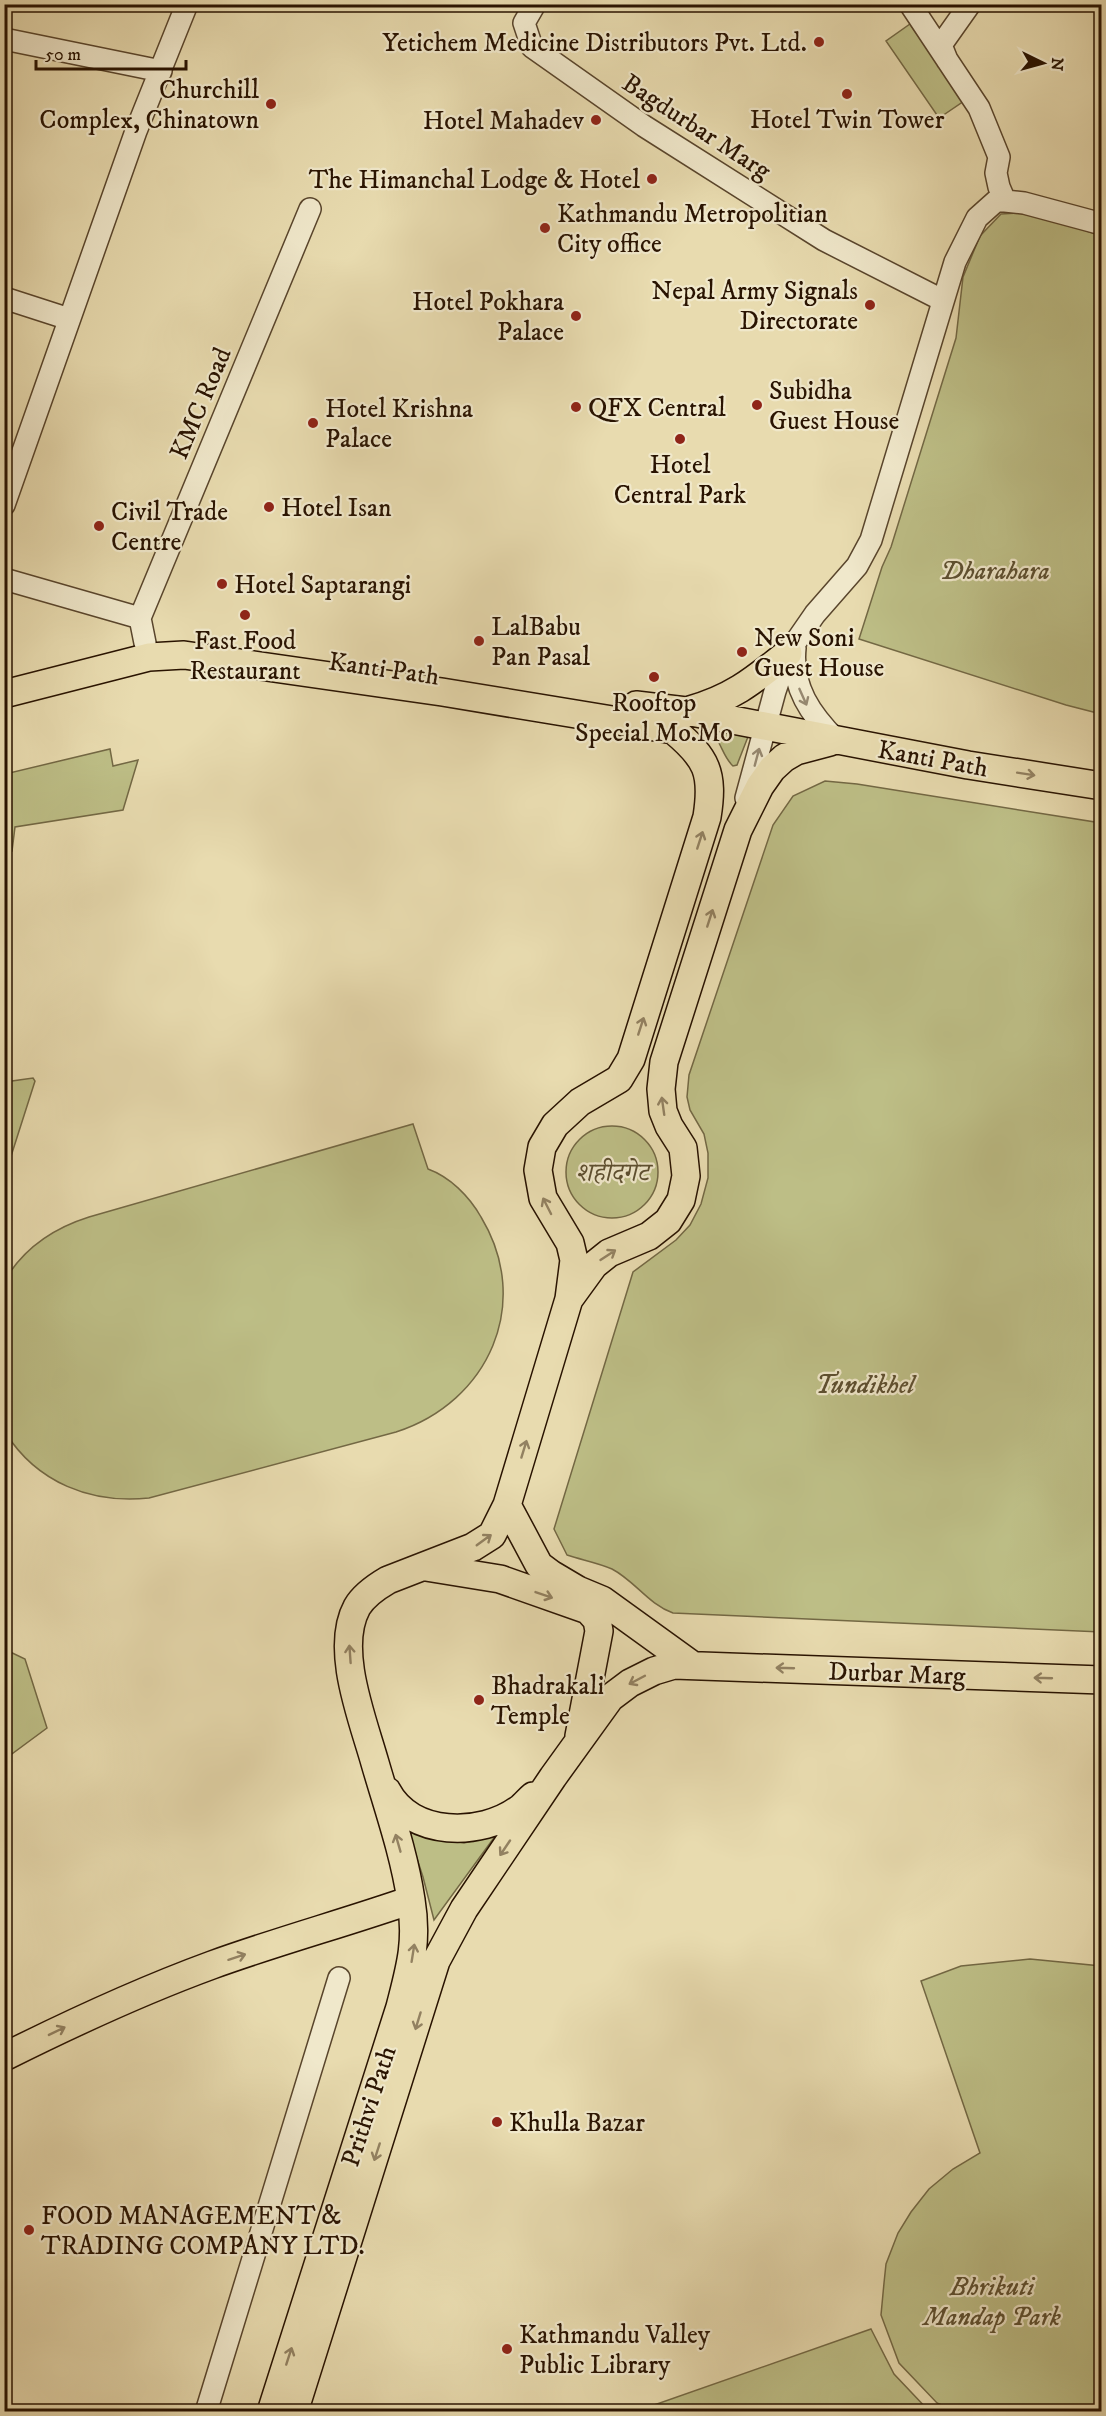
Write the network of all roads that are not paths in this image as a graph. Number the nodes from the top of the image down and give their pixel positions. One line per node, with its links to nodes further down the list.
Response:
1 (187, 4): 7 (street)
2 (535, 4): 12 (street, Bagdurbar Marg)
3 (910, 4): 6 (street)
4 (970, 4): 6 (street)
5 (4, 39): 7 (street)
6 (949, 65): 8 (street)
7 (161, 71): 13 (street)
8 (1002, 194): 10 (street); 12 (street)
9 (310, 209): 16 (street, KMC Road)
10 (1101, 224)
11 (4, 298): 13 (street)
12 (942, 300): 17 (street)
13 (69, 319): 14 (street)
14 (4, 505)
15 (4, 579): 16 (street)
16 (142, 630): 18 (main road, Kanti Path); 20 (main road, Kanti Path)
17 (792, 647): 20 (main road); 21 (street); 22 (street, one-way to 22)
18 (4, 678)
19 (4, 694): 25 (main road, one-way to 19)
20 (686, 711): 21 (main road, Kanti Path)
21 (766, 725): 22 (main road, Kanti Path); 24 (street, one-way to 21)
22 (837, 741): 23 (main road, Kanti Path, one-way to 23); 24 (main road)
23 (1101, 786)
24 (738, 830): 25 (main road, one-way to 24)
25 (569, 1299): 26 (main road, one-way to 25)
26 (507, 1505): 27 (main road, one-way to 26); 28 (main road)
27 (426, 1567): 30 (main road, one-way to 30); 31 (main road, one-way to 27)
28 (692, 1665): 29 (main road, Durbar Marg, one-way to 28); 30 (main road, Durbar Marg, one-way to 30)
29 (1101, 1680)
30 (578, 1740): 32 (main road, Durbar Marg)
31 (378, 1772): 32 (main road); 33 (main road, Prithvi Path, one-way to 31)
32 (553, 1777): 36 (main road, one-way to 36)
33 (411, 1900): 35 (main road, one-way to 33); 36 (main road, Prithvi Path, one-way to 33)
34 (339, 1978): 37 (street)
35 (4, 2057)
36 (384, 2093): 38 (main road, Prithvi Path, one-way to 36); 39 (main road, Prithvi Path, one-way to 39)
37 (206, 2412)
38 (271, 2412)
39 (294, 2412)

